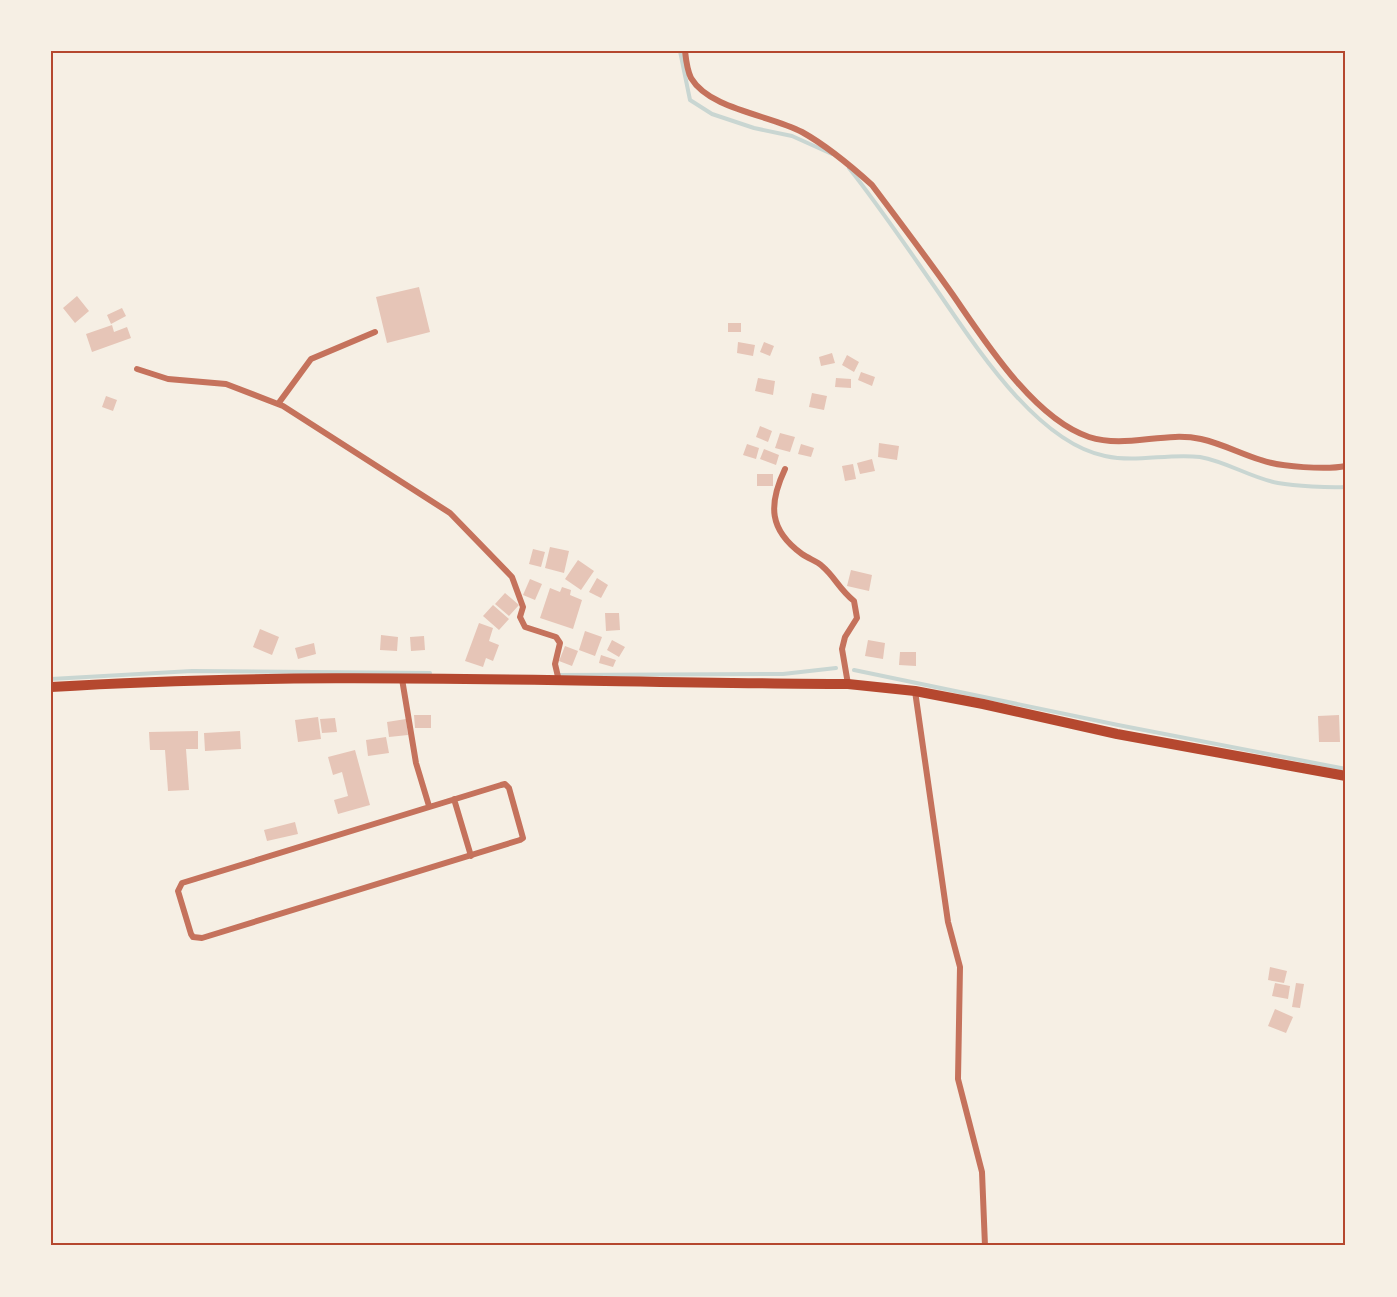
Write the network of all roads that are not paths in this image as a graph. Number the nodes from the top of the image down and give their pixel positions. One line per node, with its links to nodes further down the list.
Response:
1 (685, 51): 5 (street)
2 (375, 332): 4 (street)
3 (137, 369): 4 (street)
4 (278, 404): 8 (street)
5 (1346, 466)
6 (784, 469): 9 (street)
7 (402, 679): 8 (main road); 10 (main road); 14 (street)
8 (559, 682): 9 (main road)
9 (848, 684): 11 (main road)
10 (51, 687)
11 (915, 692): 12 (main road); 16 (street)
12 (1346, 776)
13 (454, 799): 14 (street); 15 (street); 15 (street)
14 (429, 806): 15 (street)
15 (471, 855)
16 (985, 1246)

